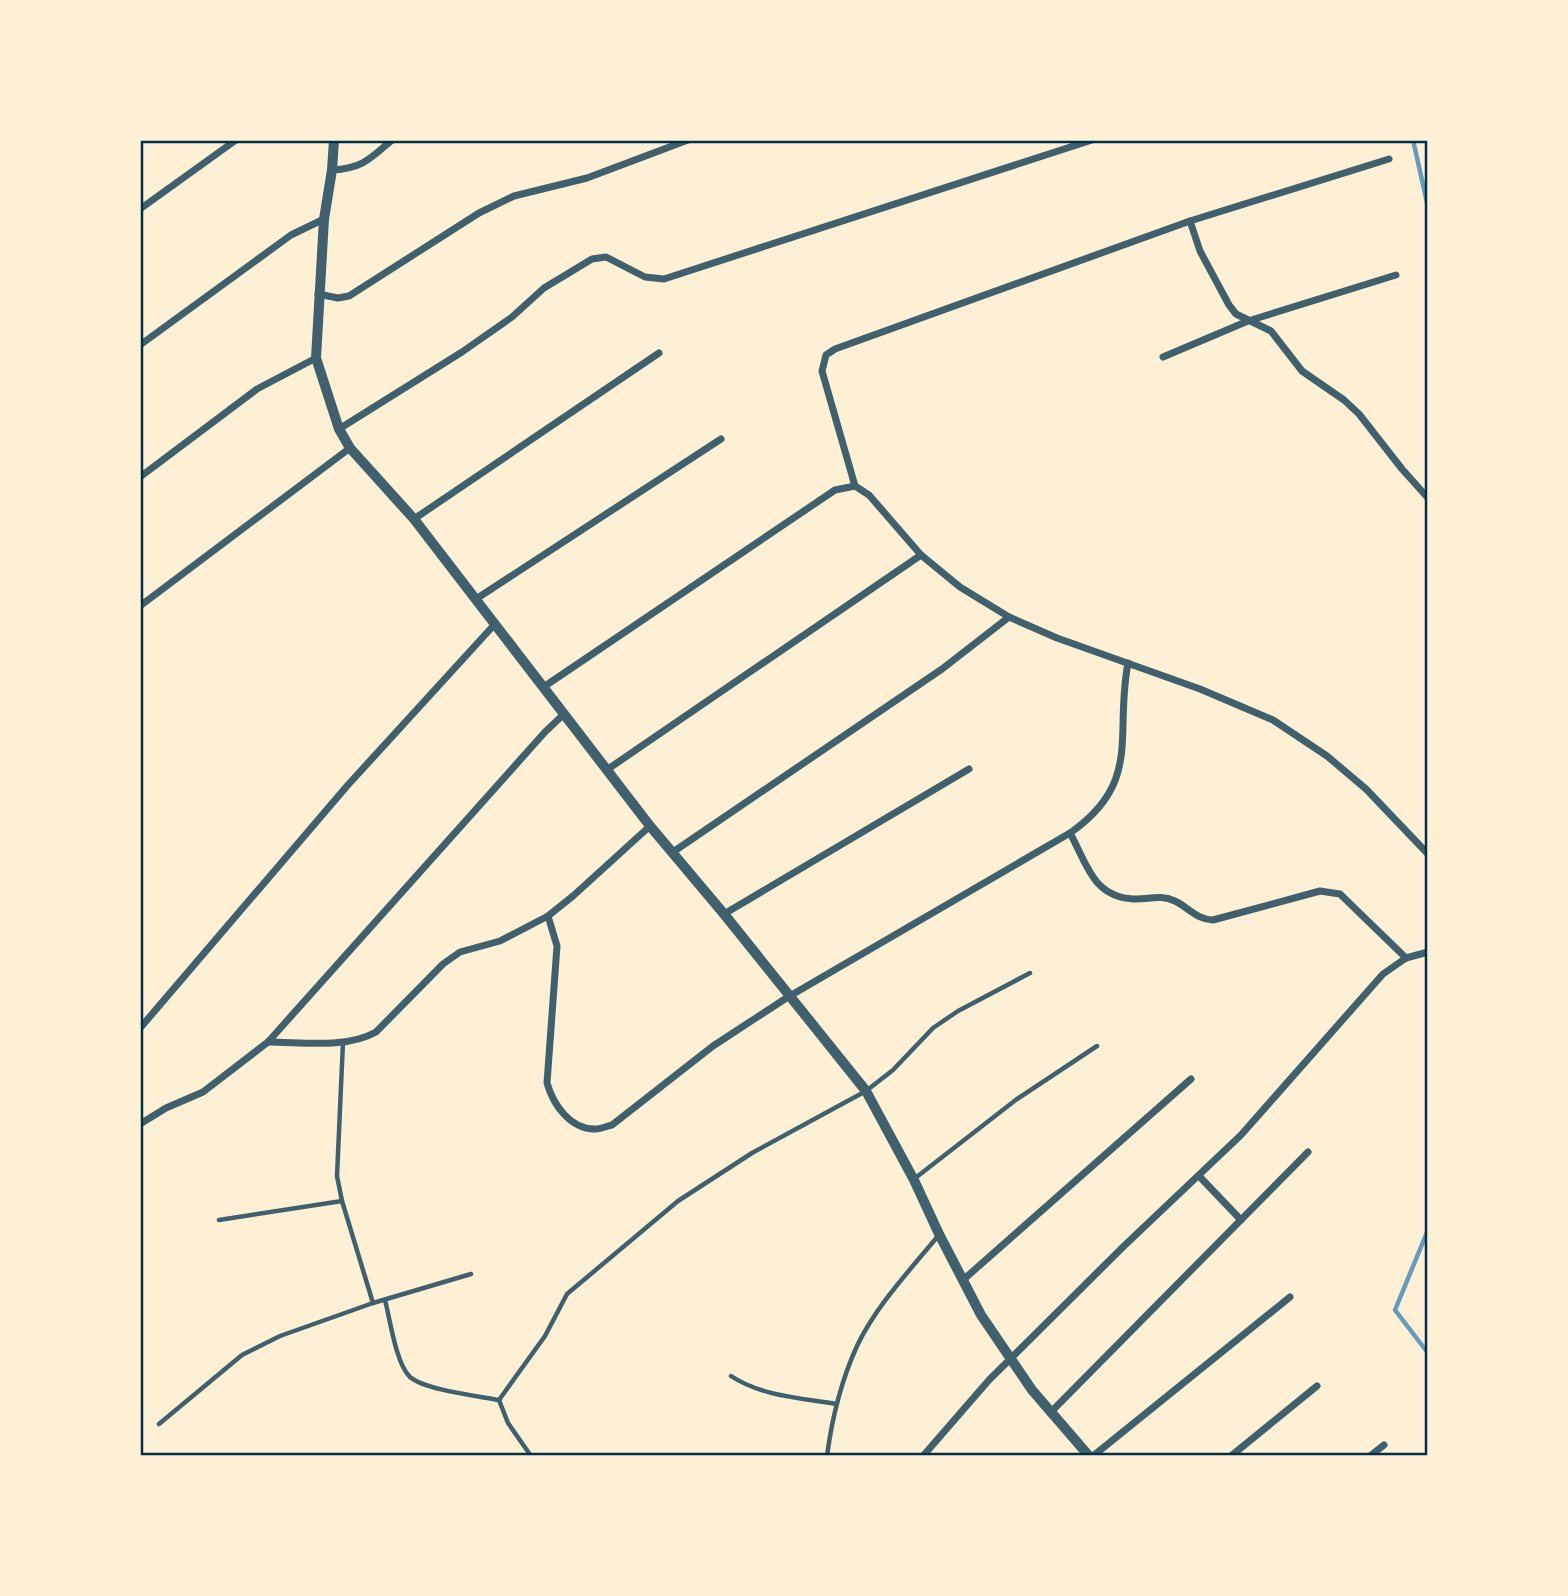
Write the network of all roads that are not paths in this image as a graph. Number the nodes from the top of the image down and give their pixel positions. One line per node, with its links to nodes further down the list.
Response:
1 (236, 140): 8 (street)
2 (334, 140): 7 (street)
3 (392, 140): 7 (street)
4 (688, 140): 12 (street)
5 (1092, 140): 18 (street)
6 (1389, 159): 10 (street)
7 (332, 170): 9 (street)
8 (140, 209)
9 (324, 219): 12 (street); 14 (street)
10 (1190, 221): 13 (street); 22 (street)
11 (1396, 275): 13 (street)
12 (318, 294): 17 (street)
13 (1248, 321): 16 (street); 23 (street)
14 (140, 345)
15 (659, 353): 24 (street)
16 (1163, 357)
17 (316, 358): 18 (street); 21 (street)
18 (339, 429): 20 (street)
19 (721, 439): 26 (street)
20 (350, 448): 24 (street); 27 (street)
21 (140, 477)
22 (855, 486): 25 (street); 31 (street)
23 (1428, 498)
24 (414, 519): 26 (street)
25 (921, 555): 28 (street); 33 (street)
26 (476, 598): 29 (street)
27 (140, 606)
28 (1009, 617): 30 (street); 37 (street)
29 (494, 625): 31 (street); 45 (street)
30 (1128, 663): 36 (street); 38 (street)
31 (545, 686): 32 (street)
32 (564, 714): 33 (street); 47 (street)
33 (608, 769): 35 (street)
34 (969, 769): 39 (street)
35 (650, 826): 37 (street); 40 (street)
36 (1070, 833): 42 (street); 44 (street)
37 (673, 852): 39 (street)
38 (1428, 854)
39 (724, 914): 44 (street)
40 (548, 916): 44 (street); 46 (street)
41 (1428, 952): 42 (street)
42 (1406, 958): 53 (street)
43 (1030, 973): 50 (lane)
44 (789, 997): 50 (street)
45 (141, 1027)
46 (343, 1041): 47 (street); 55 (lane)
47 (268, 1042): 51 (street)
48 (1097, 1046): 54 (lane)
49 (1191, 1079): 60 (street)
50 (866, 1091): 54 (street); 67 (lane)
51 (140, 1124)
52 (1308, 1152): 57 (street)
53 (1199, 1176): 57 (street); 64 (street)
54 (914, 1180): 58 (street)
55 (342, 1201): 56 (lane); 63 (lane)
56 (219, 1220)
57 (1241, 1220): 69 (street)
58 (939, 1234): 60 (street); 68 (lane)
59 (471, 1273): 62 (lane)
60 (963, 1280): 64 (street)
61 (1290, 1297): 75 (street)
62 (384, 1300): 63 (lane); 67 (lane)
63 (373, 1303): 70 (lane)
64 (1010, 1359): 69 (street); 74 (street)
65 (731, 1376): 68 (lane)
66 (1317, 1386): 76 (street)
67 (499, 1401): 72 (lane)
68 (836, 1404): 73 (lane)
69 (1050, 1413): 75 (street)
70 (159, 1424)
71 (1384, 1445): 77 (street)
72 (531, 1456)
73 (827, 1456)
74 (923, 1456)
75 (1091, 1456)
76 (1231, 1456)
77 (1370, 1456)

